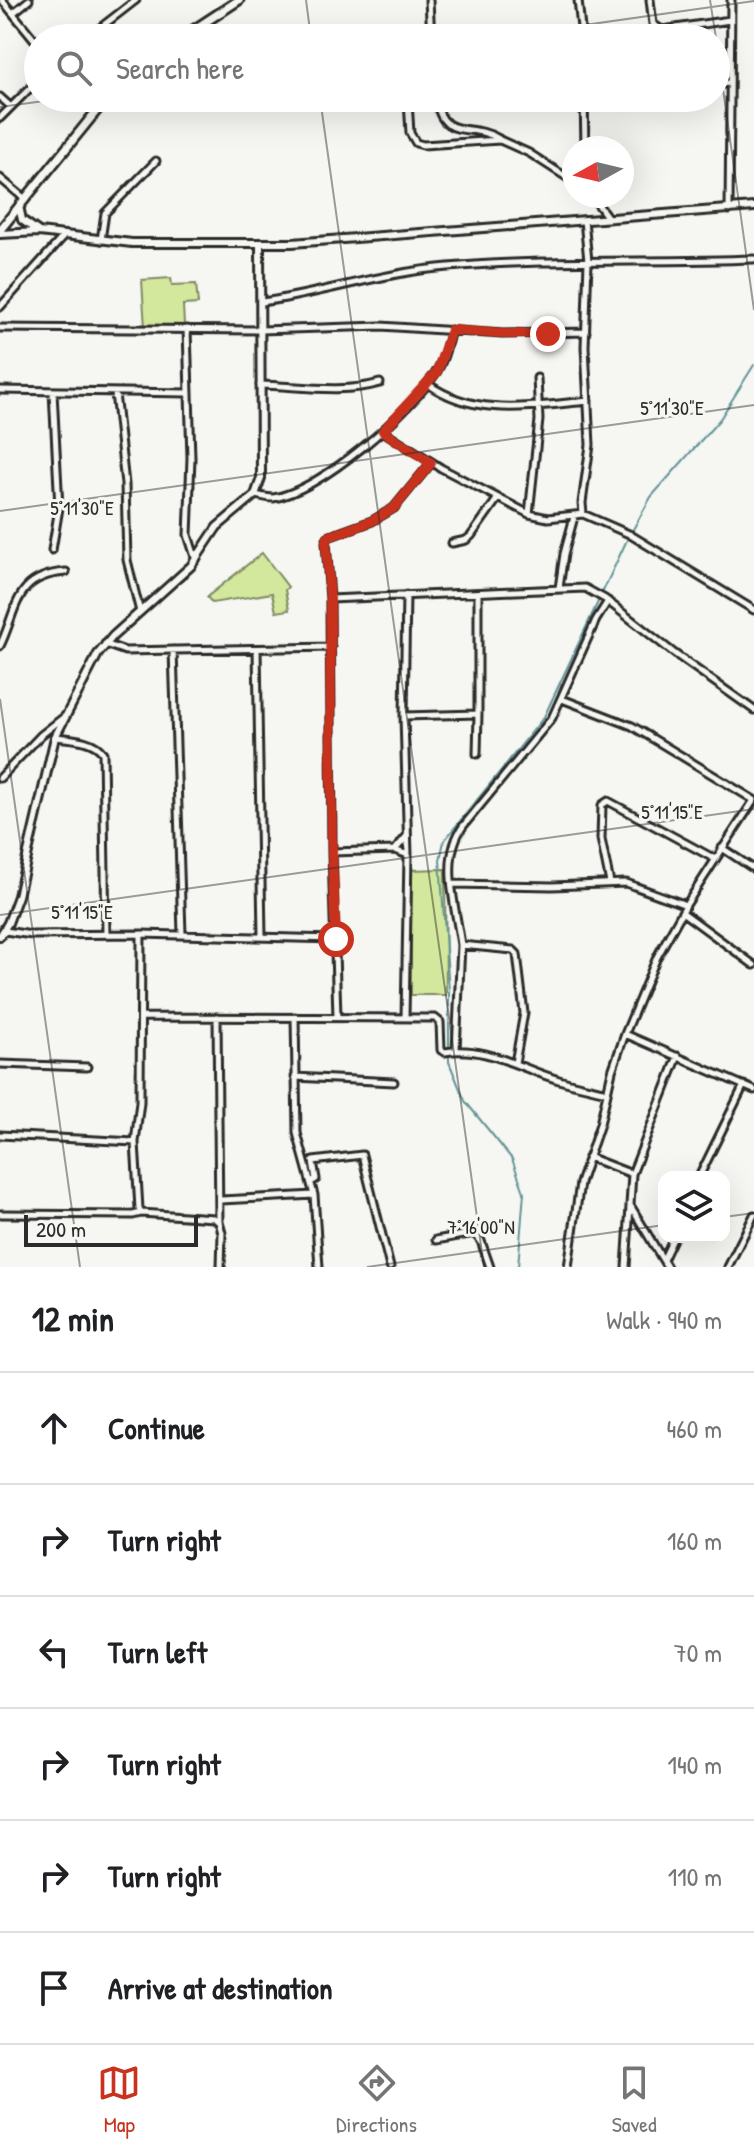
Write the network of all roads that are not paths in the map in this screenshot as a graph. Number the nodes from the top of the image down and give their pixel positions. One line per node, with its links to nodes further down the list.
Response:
1 (2, 0): 9 (street)
2 (29, 0): 9 (street)
3 (136, 0): 11 (street)
4 (239, 0): 12 (main road)
5 (429, 0): 13 (street)
6 (578, 0): 14 (street)
7 (650, 0): 15 (street)
8 (731, 0): 10 (street)
9 (13, 13): 18 (street)
10 (730, 20): 16 (street); 17 (street)
11 (105, 24)
12 (202, 24)
13 (430, 24)
14 (581, 24)
15 (653, 24)
16 (703, 24)
17 (730, 24)
18 (24, 27)
19 (24, 94): 21 (street)
20 (0, 97): 21 (street)
21 (11, 107): 27 (street)
22 (96, 112): 33 (main road)
23 (409, 112): 29 (street)
24 (440, 112): 29 (street)
25 (584, 112): 28 (street)
26 (728, 112): 37 (street)
27 (0, 118)
28 (585, 136)
29 (500, 140): 31 (street)
30 (156, 161): 43 (street)
31 (562, 174)
32 (0, 178): 33 (street)
33 (25, 199): 34 (main road)
34 (19, 206): 40 (main road); 41 (street)
35 (754, 207): 37 (street)
36 (601, 208): 38 (street)
37 (729, 210): 38 (street)
38 (608, 218): 39 (street)
39 (584, 220): 44 (street); 46 (street)
40 (0, 229): 41 (street)
41 (39, 232): 42 (street)
42 (63, 237): 43 (street); 48 (street)
43 (101, 240): 44 (street)
44 (260, 244): 47 (street)
45 (754, 259): 46 (street)
46 (588, 261): 47 (street); 53 (street)
47 (262, 302): 51 (street)
48 (0, 307)
49 (0, 328): 50 (street)
50 (187, 329): 51 (street); 61 (street)
51 (261, 330): 52 (street); 57 (street)
52 (451, 330): 53 (street); 56 (street)
53 (586, 332): 62 (street)
54 (537, 378): 63 (street)
55 (380, 383): 57 (street)
56 (428, 384): 63 (street); 64 (street)
57 (260, 385): 66 (street)
58 (0, 390): 59 (street)
59 (53, 392): 60 (street); 72 (street)
60 (115, 393): 61 (street); 81 (street)
61 (187, 393): 73 (street)
62 (588, 401): 63 (street); 69 (street)
63 (539, 405): 68 (street)
64 (383, 431): 65 (street); 66 (street)
65 (431, 463): 67 (street); 78 (street)
66 (255, 495): 73 (street)
67 (498, 498): 68 (street); 71 (street)
68 (529, 514): 70 (street)
69 (583, 514): 70 (street); 80 (street)
70 (574, 517): 75 (street)
71 (452, 543)
72 (52, 550)
73 (196, 560): 81 (street)
74 (66, 572): 83 (street)
75 (559, 588): 76 (street); 79 (street)
76 (478, 593): 77 (street); 89 (street)
77 (406, 595): 78 (street); 90 (street)
78 (330, 599): 84 (street)
79 (607, 600): 87 (street); 88 (street)
80 (754, 610)
81 (140, 613): 82 (street)
82 (105, 644): 86 (street); 91 (street)
83 (0, 646)
84 (331, 647): 85 (street); 98 (street)
85 (257, 649): 86 (street); 110 (street)
86 (173, 650): 109 (street)
87 (562, 699): 96 (street); 103 (street)
88 (754, 710)
89 (478, 714): 90 (street); 93 (street)
90 (404, 716): 95 (street)
91 (64, 717): 92 (street); 94 (street)
92 (55, 737): 106 (street); 107 (street)
93 (477, 754)
94 (0, 778)
95 (408, 835): 97 (street); 99 (street)
96 (722, 848): 100 (street); 101 (street)
97 (395, 850): 98 (street); 99 (street)
98 (332, 852): 111 (street)
99 (408, 855): 118 (street)
100 (715, 859): 102 (street); 104 (street)
101 (754, 869)
102 (610, 883): 103 (street); 104 (street)
103 (453, 884): 112 (street)
104 (686, 905): 105 (street)
105 (682, 912): 113 (street); 119 (street)
106 (2, 933): 107 (street)
107 (106, 934): 108 (street)
108 (141, 934): 109 (street); 114 (street)
109 (182, 934): 110 (street)
110 (262, 936): 111 (street)
111 (336, 939): 117 (street)
112 (461, 945): 120 (street); 122 (street)
113 (754, 965)
114 (141, 1017): 115 (street); 131 (street)
115 (217, 1017): 116 (street); 137 (street)
116 (295, 1017): 117 (street); 125 (street)
117 (337, 1017): 118 (street)
118 (405, 1018): 120 (street)
119 (625, 1034): 121 (street); 129 (street)
120 (450, 1051): 122 (street)
121 (678, 1056): 127 (street); 134 (street)
122 (515, 1063): 129 (street)
123 (0, 1064): 124 (street)
124 (87, 1067)
125 (295, 1077): 126 (street); 135 (street)
126 (394, 1082)
127 (744, 1085): 128 (street); 133 (street)
128 (754, 1090)
129 (608, 1092): 132 (street)
130 (0, 1135): 131 (street)
131 (135, 1142): 139 (street)
132 (588, 1157): 134 (street); 150 (street)
133 (702, 1171)
134 (632, 1174): 138 (street)
135 (311, 1182): 136 (street); 148 (street)
136 (314, 1195): 137 (street); 147 (street)
137 (221, 1200): 142 (street)
138 (630, 1205): 145 (street); 151 (street)
139 (141, 1213): 140 (street); 142 (street)
140 (0, 1214)
141 (754, 1215): 153 (street)
142 (219, 1222): 146 (street)
143 (436, 1240): 149 (street)
144 (671, 1243): 145 (street)
145 (663, 1260): 152 (street)
146 (221, 1267)
147 (319, 1267)
148 (390, 1267)
149 (490, 1267)
150 (568, 1267)
151 (626, 1267)
152 (667, 1267)
153 (728, 1267)

